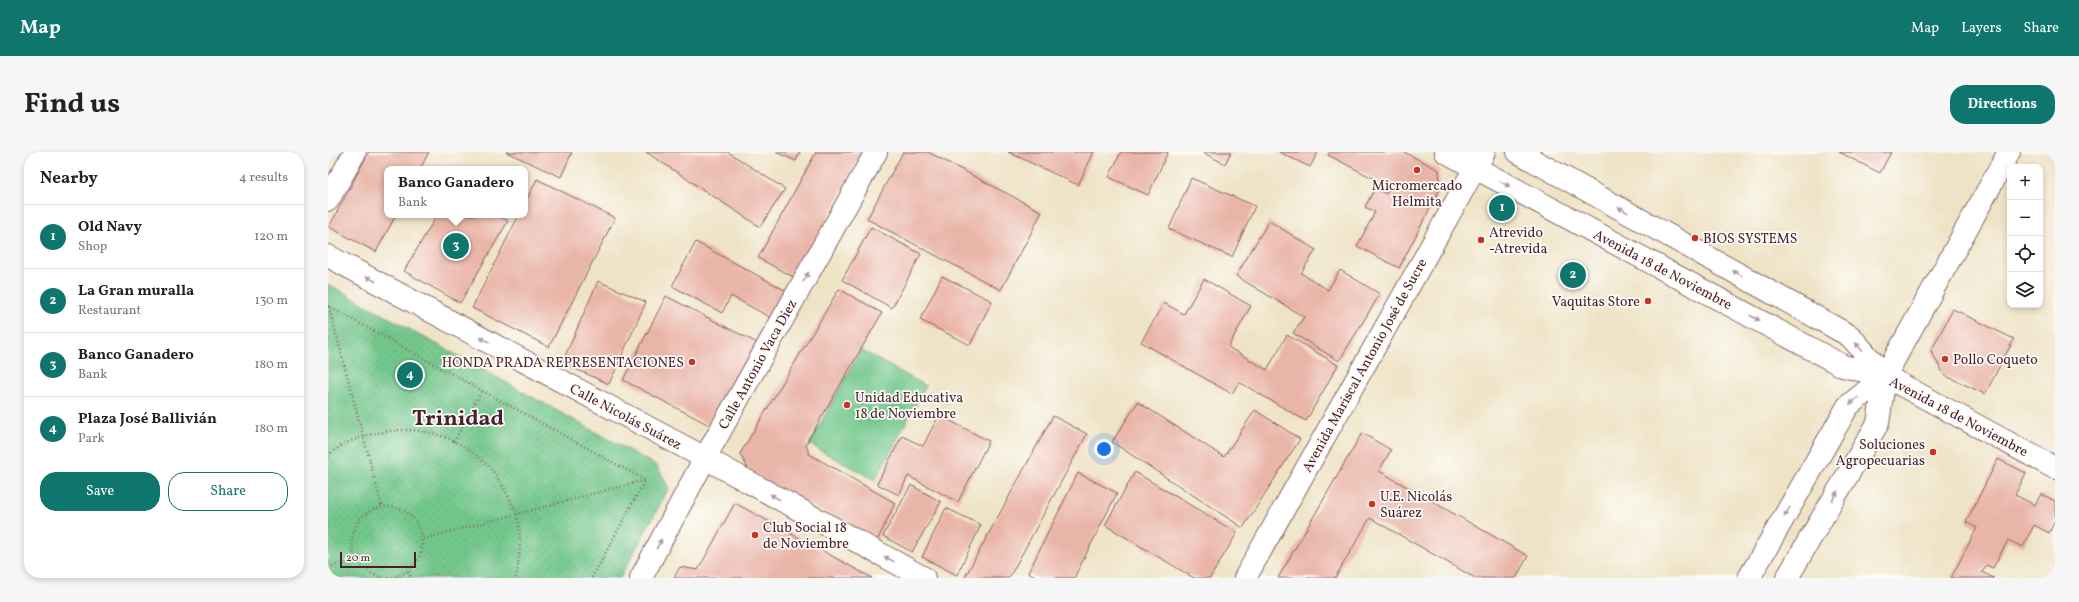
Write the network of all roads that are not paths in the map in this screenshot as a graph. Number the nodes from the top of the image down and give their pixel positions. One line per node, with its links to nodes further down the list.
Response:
1 (355, 152): 7 (street)
2 (876, 152): 10 (street, Calle Antonio Vaca Diez, one-way to 2)
3 (1446, 152): 6 (street, Avenida 18 de Noviembre)
4 (1518, 152): 9 (street, Avenida 18 de Noviembre, one-way to 4)
5 (2009, 152): 9 (street)
6 (1479, 160): 9 (street, Avenida 18 de Noviembre, one-way to 9); 14 (street, Avenida Mariscal Antonio José de Sucre)
7 (328, 200)
8 (328, 256): 10 (street, Calle Nicolás Suárez, one-way to 8)
9 (1885, 376): 11 (street, Avenida 18 de Noviembre); 15 (street, one-way to 15); 16 (street, one-way to 9)
10 (705, 458): 12 (street, Calle Antonio Vaca Diez, one-way to 10); 13 (street, Calle Nicolás Suárez, one-way to 10)
11 (2055, 468)
12 (640, 578)
13 (924, 578)
14 (1245, 578)
15 (1749, 578)
16 (1787, 578)

